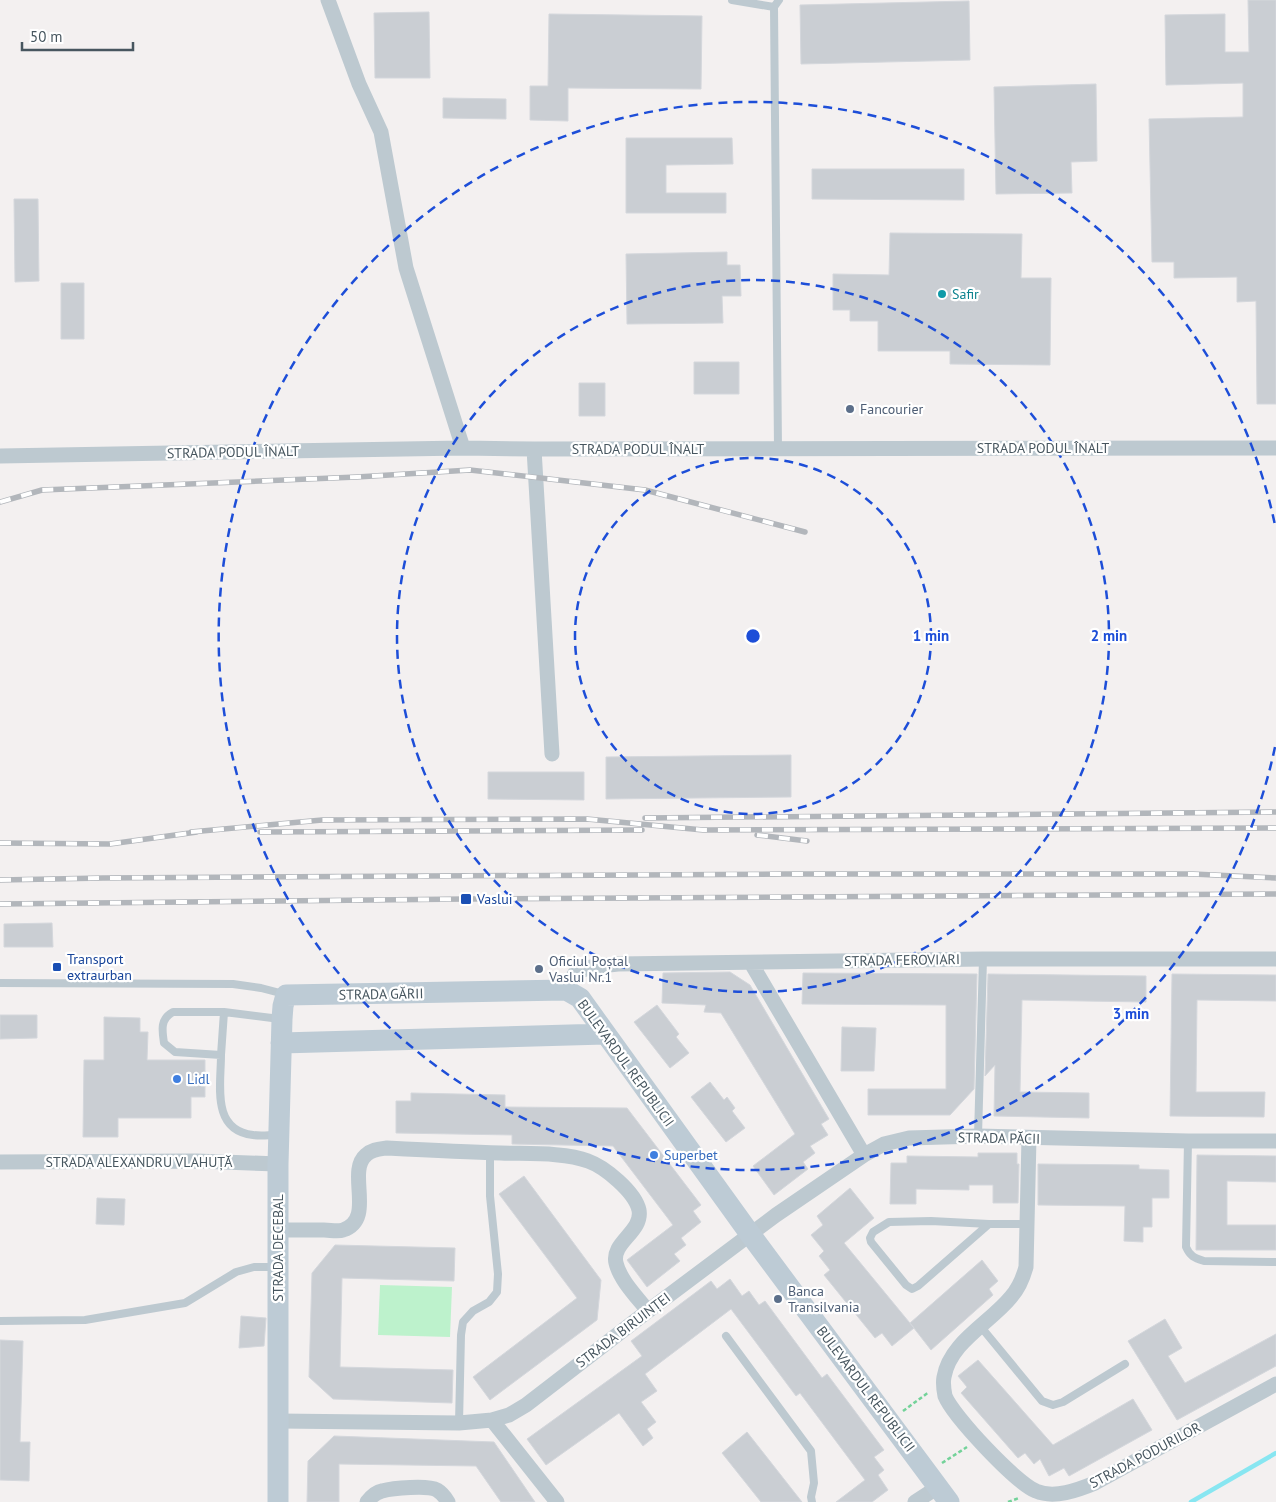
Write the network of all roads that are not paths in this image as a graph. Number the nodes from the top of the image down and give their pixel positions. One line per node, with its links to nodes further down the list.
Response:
1 (328, 0): 4 (street)
2 (732, 0): 3 (lane)
3 (777, 3): 7 (lane)
4 (463, 448): 6 (street, STRADA PODUL ÎNALT); 8 (street, STRADA PODUL ÎNALT)
5 (1276, 448): 7 (street, STRADA PODUL ÎNALT)
6 (534, 449): 7 (street, STRADA PODUL ÎNALT); 9 (street)
7 (778, 449)
8 (0, 456)
9 (552, 754)
10 (983, 959): 11 (street, STRADA FEROVIARI); 12 (street, STRADA FEROVIARI); 22 (lane)
11 (1276, 959)
12 (752, 962): 14 (street); 27 (street)
13 (0, 983): 15 (lane, STRADA GĂRII)
14 (566, 990): 15 (street, STRADA GĂRII); 18 (street, BULEVARDUL REPUBLICII)
15 (286, 995): 17 (street, STRADA DECEBAL)
16 (224, 1012): 17 (lane); 20 (lane); 20 (lane)
17 (282, 1019): 19 (street, STRADA DECEBAL)
18 (605, 1034): 19 (street); 33 (street, BULEVARDUL REPUBLICII)
19 (281, 1043): 21 (street, STRADA DECEBAL)
20 (221, 1055): 21 (lane)
21 (278, 1135): 29 (street, STRADA DECEBAL)
22 (978, 1136): 23 (street, STRADA PĂCII); 27 (street, STRADA PĂCII)
23 (1029, 1138): 24 (street, STRADA PĂCII); 31 (street, STRADA PODURILOR)
24 (1188, 1141): 25 (street, STRADA PĂCII); 34 (lane)
25 (1276, 1141)
26 (490, 1153): 32 (street); 36 (street); 44 (lane)
27 (864, 1155): 33 (street, STRADA PĂCII)
28 (0, 1162): 29 (street, STRADA ALEXANDRU VLAHUȚĂ)
29 (278, 1164): 32 (street, STRADA DECEBAL)
30 (989, 1224): 30 (lane); 31 (lane)
31 (1026, 1224): 38 (street, STRADA PODURILOR)
32 (278, 1230): 35 (street, STRADA DECEBAL)
33 (750, 1234): 36 (street, STRADA BIRUINȚEI); 45 (street, BULEVARDUL REPUBLICII)
34 (1276, 1262)
35 (278, 1267): 37 (lane); 43 (street, STRADA DECEBAL)
36 (648, 1310): 42 (street, STRADA BIRUINȚEI)
37 (0, 1321)
38 (981, 1327): 40 (lane); 41 (street, STRADA PODURILOR)
39 (726, 1336): 50 (lane)
40 (1125, 1364)
41 (1276, 1384)
42 (492, 1420): 44 (street, STRADA BIRUINȚEI); 49 (street)
43 (279, 1421): 44 (street, STRADA BIRUINȚEI); 46 (street, STRADA DECEBAL)
44 (459, 1423)
45 (938, 1487): 51 (street)
46 (278, 1502)
47 (367, 1502): 48 (street)
48 (448, 1502)
49 (557, 1502)
50 (812, 1502)
51 (915, 1502)

